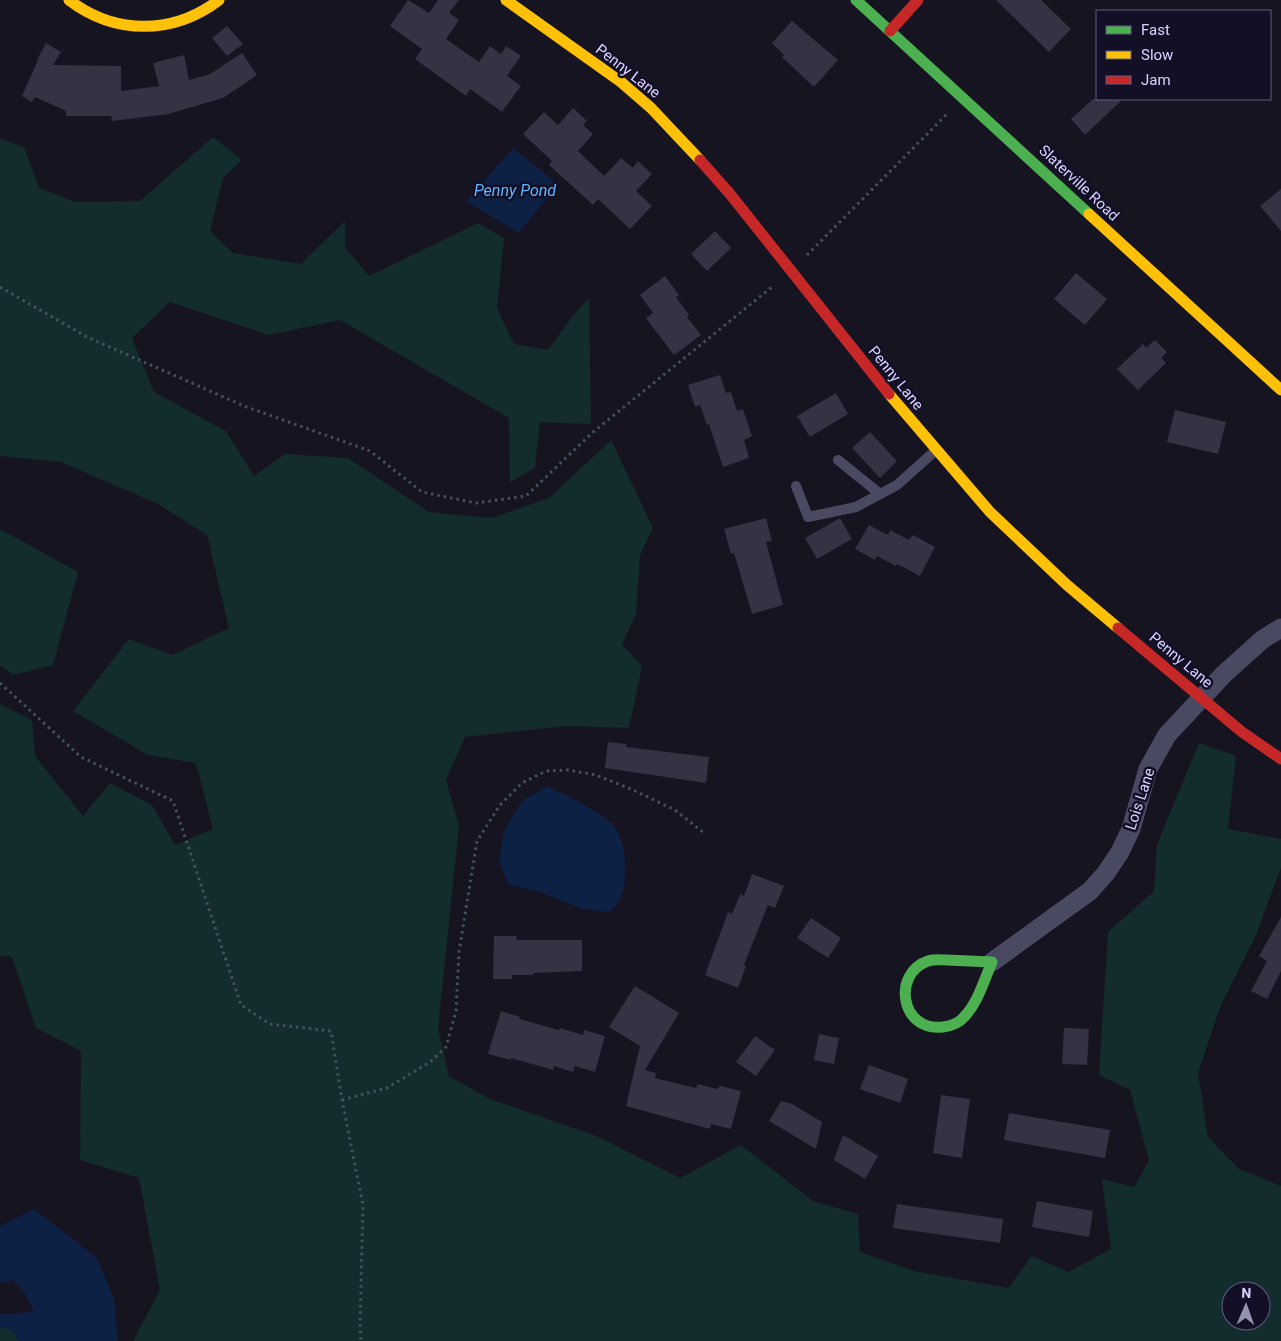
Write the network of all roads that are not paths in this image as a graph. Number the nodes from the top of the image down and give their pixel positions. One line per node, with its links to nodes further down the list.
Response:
1 (69, 0): 2 (main road)
2 (219, 0)
3 (506, 0): 8 (main road, Penny Lane)
4 (856, 0): 6 (main road, Slaterville Road)
5 (918, 0): 6 (main road)
6 (890, 31): 7 (main road, Slaterville Road)
7 (1281, 390)
8 (936, 450): 11 (lane); 13 (main road, Penny Lane)
9 (838, 460): 11 (lane)
10 (796, 486): 11 (lane)
11 (880, 494)
12 (1281, 628): 13 (street, Lois Lane)
13 (1203, 698): 14 (main road, Penny Lane); 15 (street, Lois Lane)
14 (1281, 759)
15 (992, 962): 15 (main road, Lois Lane)

